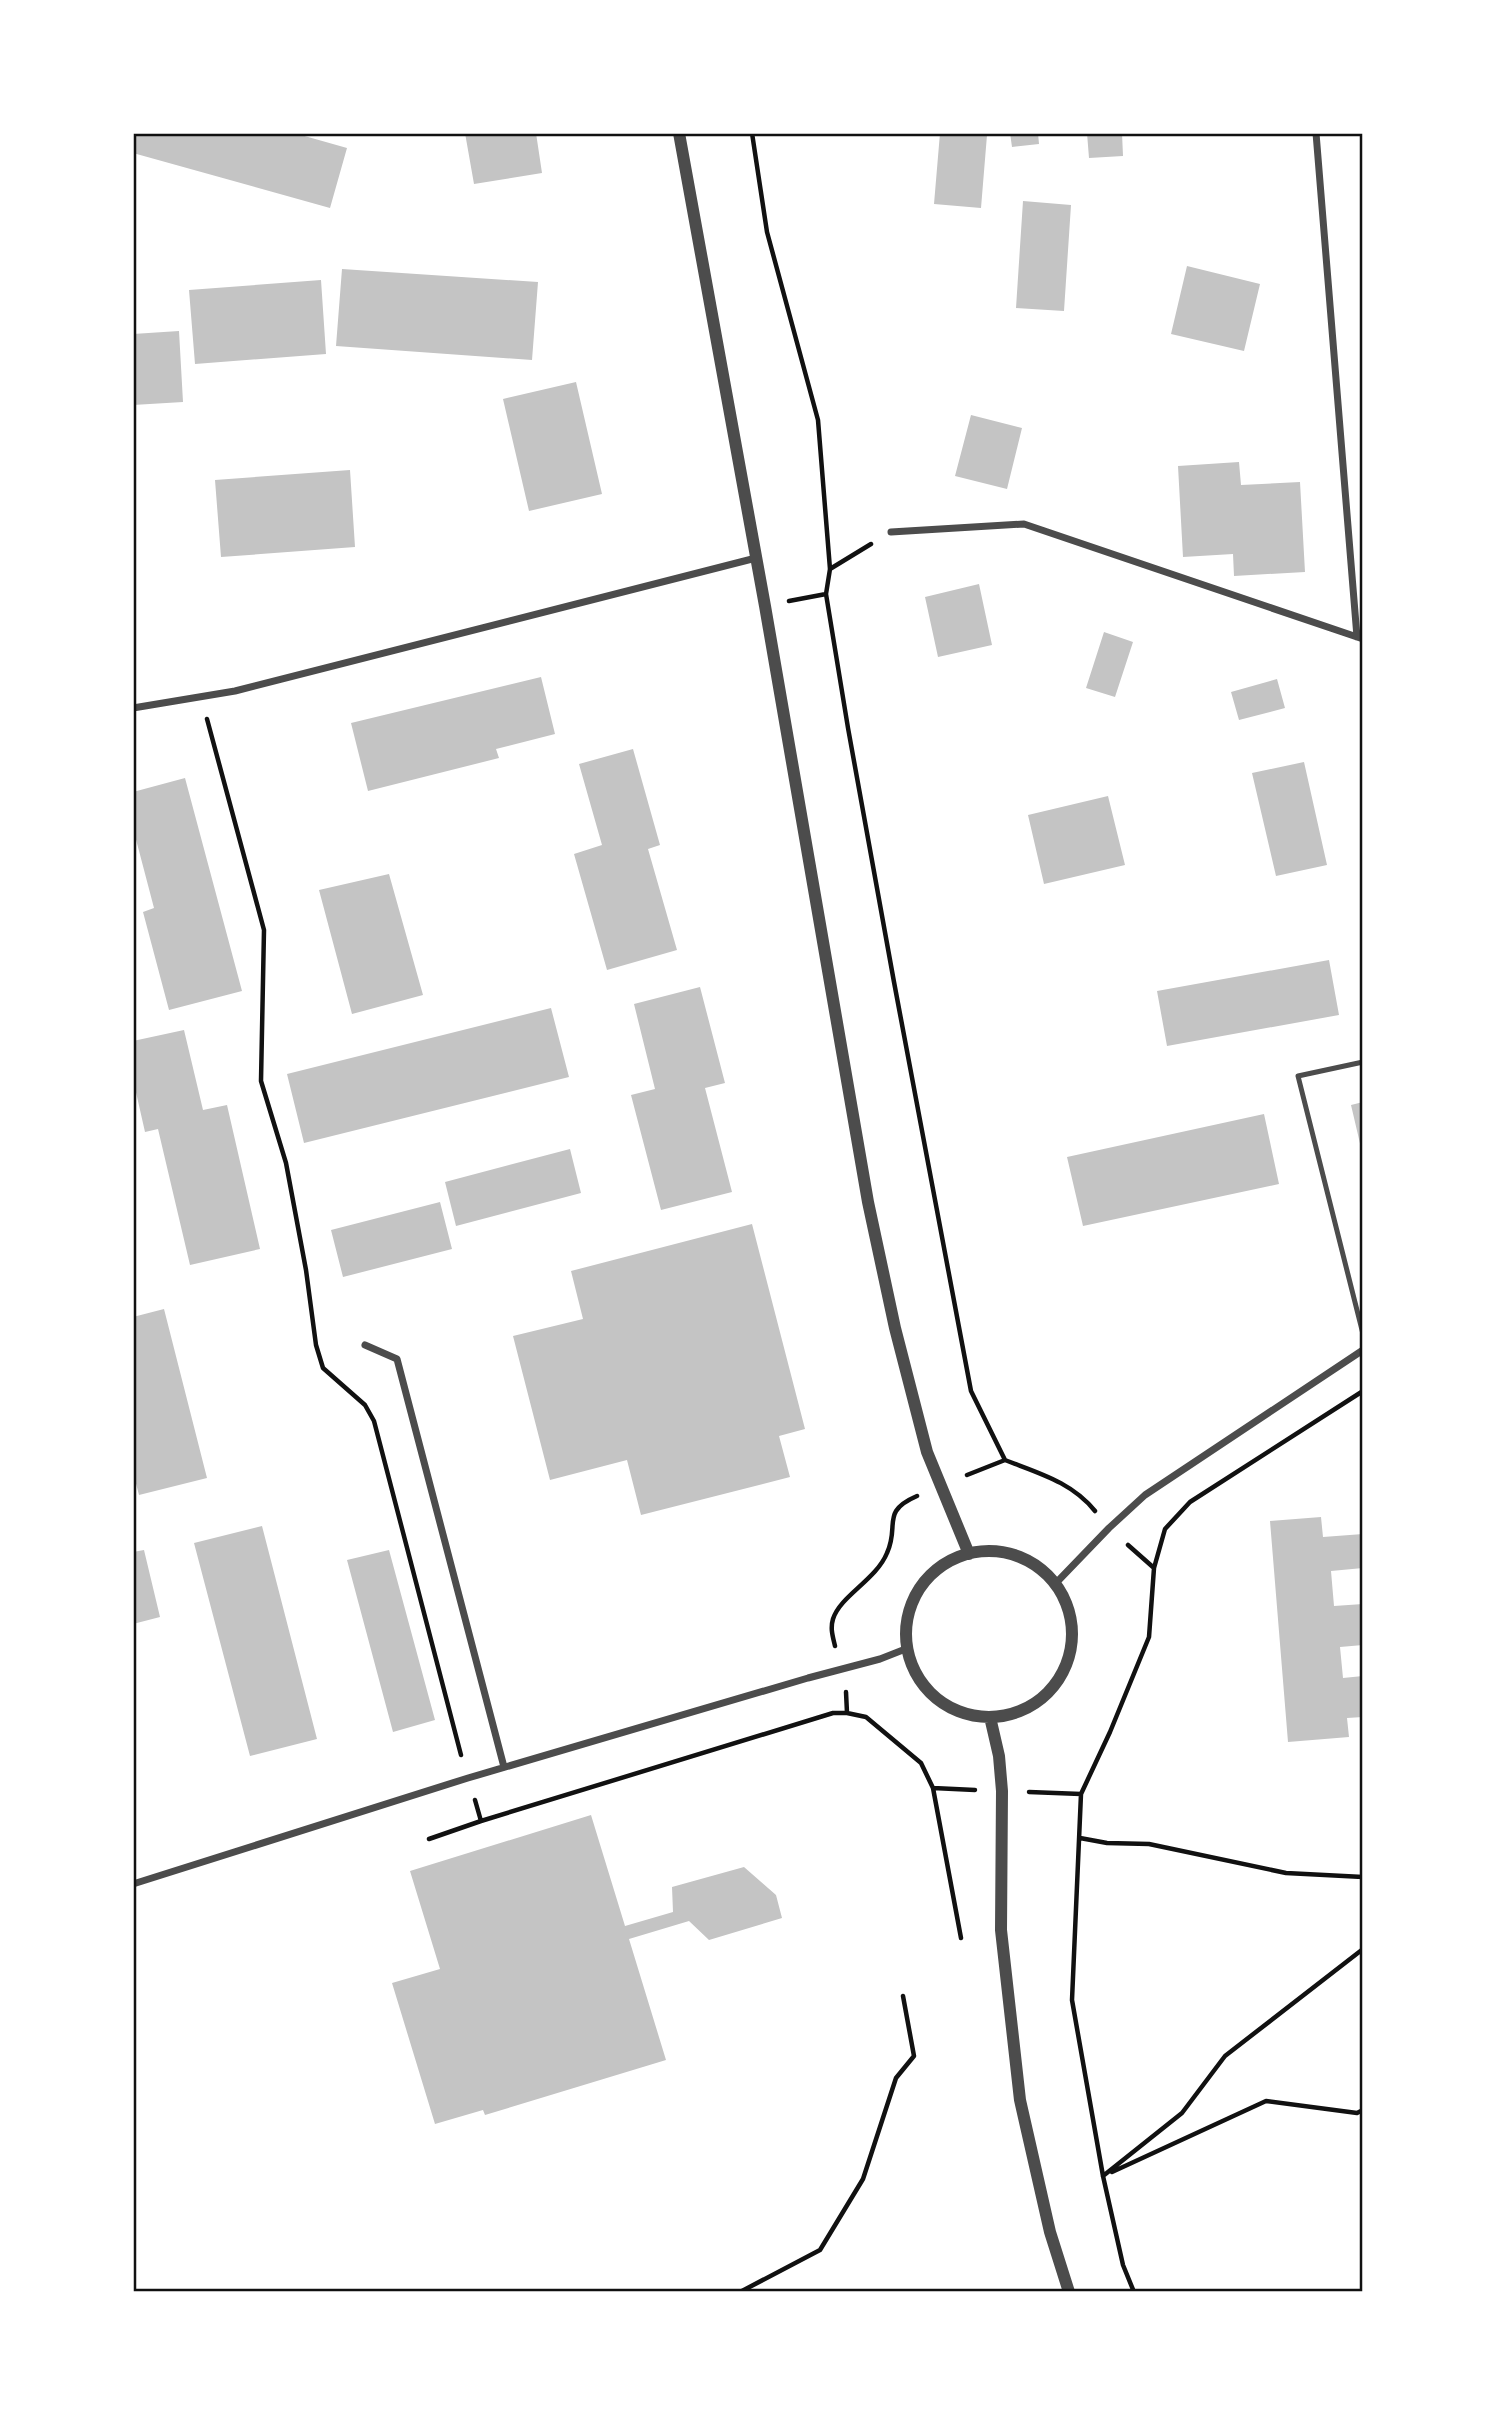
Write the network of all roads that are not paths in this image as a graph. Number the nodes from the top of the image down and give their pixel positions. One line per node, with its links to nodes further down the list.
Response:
1 (679, 133): 4 (street)
2 (1316, 133): 5 (street)
3 (891, 532): 5 (street)
4 (756, 558): 6 (street); 11 (street)
5 (1360, 638)
6 (133, 708)
7 (1363, 1062): 8 (lane)
8 (1363, 1334)
9 (365, 1345): 15 (street)
10 (1363, 1350): 12 (street)
11 (969, 1554): 12 (street); 13 (street)
12 (1055, 1583): 14 (street)
13 (908, 1648): 14 (street); 15 (street)
14 (990, 1717): 17 (street)
15 (504, 1767): 16 (street)
16 (133, 1884)
17 (1069, 2292)

